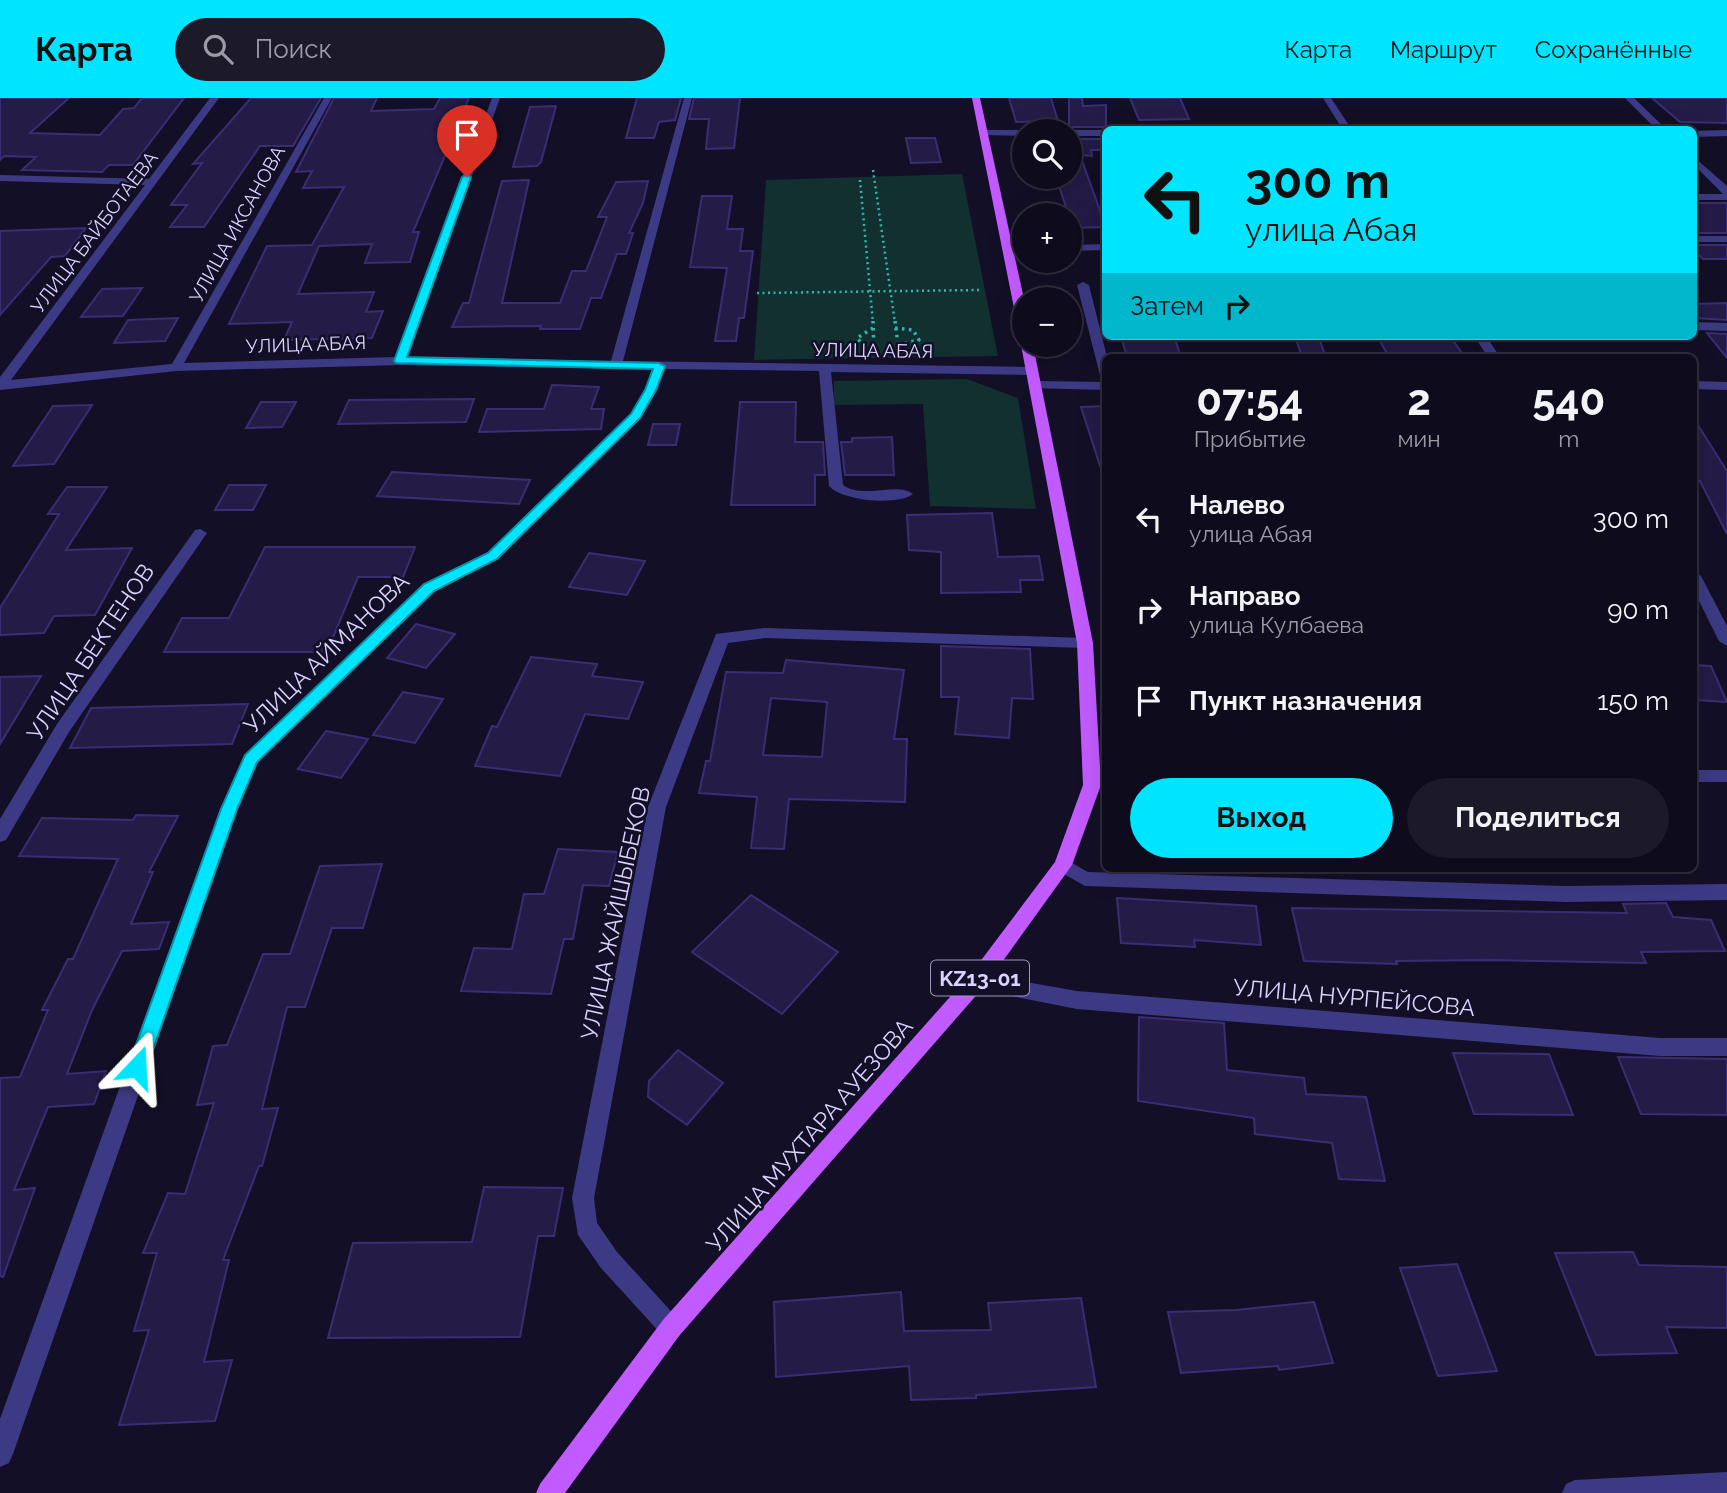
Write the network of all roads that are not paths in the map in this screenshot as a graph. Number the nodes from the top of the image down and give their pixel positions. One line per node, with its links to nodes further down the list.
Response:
1 (215, 98): 19 (street, УЛИЦА БАЙБОТАЕВА)
2 (328, 98): 37 (street, УЛИЦА ИКСАНОВА)
3 (496, 98): 34 (street)
4 (688, 98): 35 (street)
5 (976, 98): 10 (main road)
6 (1327, 98): 8 (street)
7 (1629, 98): 9 (street)
8 (1345, 126)
9 (1659, 126)
10 (985, 133): 11 (street); 26 (main road)
11 (1012, 133)
12 (1082, 133): 13 (street)
13 (1102, 133)
14 (1697, 134): 15 (street)
15 (1727, 134)
16 (1698, 156): 17 (street); 20 (street)
17 (1727, 176)
18 (0, 178): 19 (street)
19 (153, 182): 40 (street, УЛИЦА БАЙБОТАЕВА)
20 (1727, 194): 21 (street)
21 (1697, 197)
22 (1697, 239): 23 (street)
23 (1727, 239)
24 (1102, 247): 25 (street)
25 (1082, 248)
26 (1008, 249): 27 (street); 29 (main road)
27 (1012, 249)
28 (1083, 285): 33 (street)
29 (1016, 287)
30 (1697, 327): 31 (street)
31 (1727, 327)
32 (1030, 357): 39 (main road, УЛИЦА МУХТАРА АУЕЗОВА / KZ13-01)
33 (1102, 359)
34 (400, 361): 35 (street, УЛИЦА АБАЯ); 37 (street, УЛИЦА АБАЯ)
35 (616, 365): 36 (street, УЛИЦА АБАЯ)
36 (659, 366): 38 (street, УЛИЦА АБАЯ); 58 (street, УЛИЦА АЙМАНОВА)
37 (176, 367): 40 (street, УЛИЦА АБАЯ)
38 (825, 369): 39 (street, УЛИЦА АБАЯ); 44 (street)
39 (1034, 378): 42 (street, УЛИЦА АБАЯ); 48 (main road, УЛИЦА МУХТАРА АУЕЗОВА / KZ13-01)
40 (1, 385)
41 (1697, 385): 43 (street)
42 (1102, 386)
43 (1725, 389)
44 (906, 494)
45 (200, 533): 52 (street, УЛИЦА БЕКТЕНОВ)
46 (1697, 582): 47 (street)
47 (1727, 641)
48 (1085, 643): 49 (main road, УЛИЦА МУХТАРА АУЕЗОВА / KZ13-01); 57 (street, УЛИЦА ЖАЙШЫБЕКОВ)
49 (1099, 772): 53 (main road, УЛИЦА МУХТАРА АУЕЗОВА / KZ13-01)
50 (1697, 776): 51 (street)
51 (1727, 776)
52 (0, 835)
53 (1063, 866): 54 (street); 55 (main road, УЛИЦА МУХТАРА АУЕЗОВА / KZ13-01)
54 (1727, 892)
55 (980, 977): 56 (street, УЛИЦА НУРПЕЙСОВА); 57 (main road, УЛИЦА МУХТАРА АУЕЗОВА / KZ13-01)
56 (1727, 1048)
57 (671, 1328): 60 (main road, УЛИЦА МУХТАРА АУЕЗОВА / KZ13-01)
58 (0, 1454)
59 (1727, 1485): 61 (street)
60 (549, 1493)
61 (1575, 1493)

